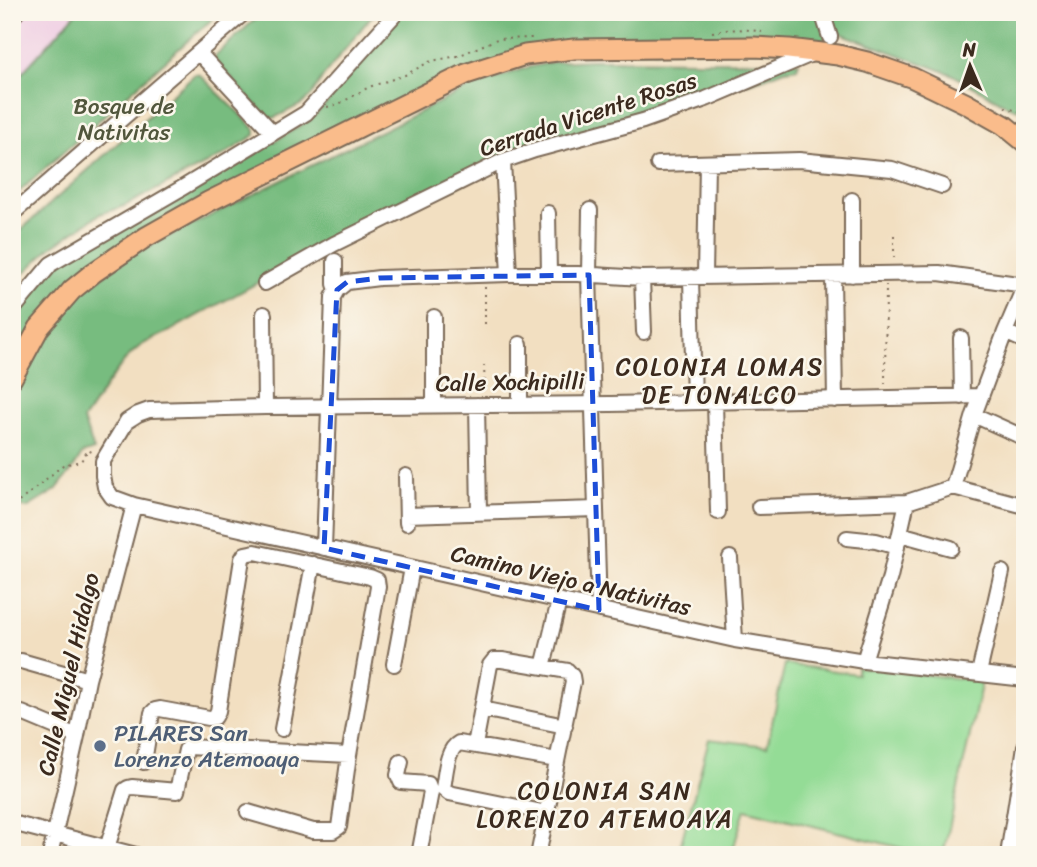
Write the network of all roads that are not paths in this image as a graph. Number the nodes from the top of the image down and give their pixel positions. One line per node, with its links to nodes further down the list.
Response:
1 (17, 12): 5 (street)
2 (245, 12): 8 (street)
3 (397, 12): 11 (street)
4 (822, 12): 6 (street)
5 (12, 17)
6 (830, 37)
7 (816, 52): 9 (main road); 13 (street, Cerrada Vicente Rosas); 40 (main road)
8 (200, 53): 11 (street); 19 (street)
9 (1004, 125): 10 (street); 12 (main road)
10 (1025, 128)
11 (273, 133): 32 (street)
12 (1025, 142)
13 (503, 161): 22 (street); 29 (street, Cerrada Vicente Rosas)
14 (707, 163): 15 (street); 16 (street); 27 (street)
15 (658, 164)
16 (942, 186)
17 (852, 200): 26 (street)
18 (590, 210): 24 (street)
19 (12, 214)
20 (548, 214): 23 (street)
21 (335, 261): 31 (street)
22 (509, 274): 23 (street); 31 (street)
23 (549, 274): 24 (street)
24 (589, 275): 28 (street); 47 (street)
25 (833, 275): 26 (street); 27 (street); 43 (street)
26 (852, 275): 30 (street)
27 (698, 277): 28 (street); 44 (street)
28 (642, 278): 35 (street)
29 (265, 283)
30 (1025, 285): 36 (street)
31 (342, 286): 51 (street)
32 (12, 313)
33 (264, 314): 50 (street)
34 (434, 317): 48 (street)
35 (644, 332)
36 (1005, 332): 38 (street); 41 (street)
37 (961, 338): 42 (street)
38 (1025, 341)
39 (520, 344): 46 (street)
40 (12, 378)
41 (981, 396): 42 (street, Calle Xochipilli); 52 (street)
42 (962, 397): 43 (street, Calle Xochipilli)
43 (835, 400): 45 (street, Calle Xochipilli)
44 (694, 402): 45 (street, Calle Xochipilli); 47 (street, Calle Xochipilli)
45 (715, 402): 63 (street)
46 (520, 404): 47 (street, Calle Xochipilli); 49 (street, Calle Xochipilli)
47 (594, 404): 61 (street)
48 (434, 405): 49 (street, Calle Xochipilli); 51 (street, Calle Xochipilli)
49 (482, 405): 62 (street)
50 (265, 407): 51 (street, Calle Xochipilli); 56 (street, Calle Xochipilli)
51 (330, 407): 66 (street)
52 (974, 415): 53 (street); 55 (street)
53 (1025, 438)
54 (406, 476): 62 (street)
55 (953, 487): 57 (street); 59 (street)
56 (112, 497): 58 (street, Camino Viejo a Nativitas)
57 (907, 502): 60 (street); 65 (street)
58 (134, 505): 66 (street, Camino Viejo a Nativitas); 81 (street, Calle Miguel Hidalgo)
59 (1025, 506)
60 (759, 507)
61 (596, 509): 62 (street); 73 (street)
62 (479, 512)
63 (718, 512)
64 (847, 538): 65 (street)
65 (898, 541): 67 (street); 76 (street)
66 (324, 548): 70 (street, Camino Viejo a Nativitas)
67 (951, 548)
68 (730, 558): 74 (street)
69 (313, 564): 85 (street); 89 (street); 91 (street)
70 (412, 568): 72 (street, Camino Viejo a Nativitas); 77 (street)
71 (1002, 572): 79 (street)
72 (559, 601): 73 (street, Camino Viejo a Nativitas); 78 (street)
73 (599, 610): 74 (street, Camino Viejo a Nativitas)
74 (736, 640): 76 (street, Camino Viejo a Nativitas)
75 (21, 661): 81 (street)
76 (864, 661): 79 (street, Camino Viejo a Nativitas)
77 (394, 664)
78 (543, 667): 82 (street); 84 (street)
79 (979, 673): 80 (street, Camino Viejo a Nativitas)
80 (1025, 679)
81 (88, 680): 86 (street, Calle Miguel Hidalgo)
82 (482, 709): 84 (street); 87 (street)
83 (12, 711): 86 (street)
84 (565, 726): 90 (street)
85 (282, 729)
86 (77, 736): 96 (street, Calle Miguel Hidalgo)
87 (475, 745): 90 (street); 94 (street)
88 (1025, 746): 102 (street)
89 (349, 755): 93 (street); 97 (street)
90 (557, 760): 94 (street)
91 (144, 762)
92 (401, 762): 101 (street)
93 (248, 812)
94 (547, 813): 98 (street)
95 (12, 823): 96 (street)
96 (54, 833): 97 (street); 99 (street, Calle Miguel Hidalgo)
97 (100, 849): 100 (street)
98 (539, 851)
99 (50, 855)
100 (136, 855)
101 (419, 855)
102 (1008, 855)

